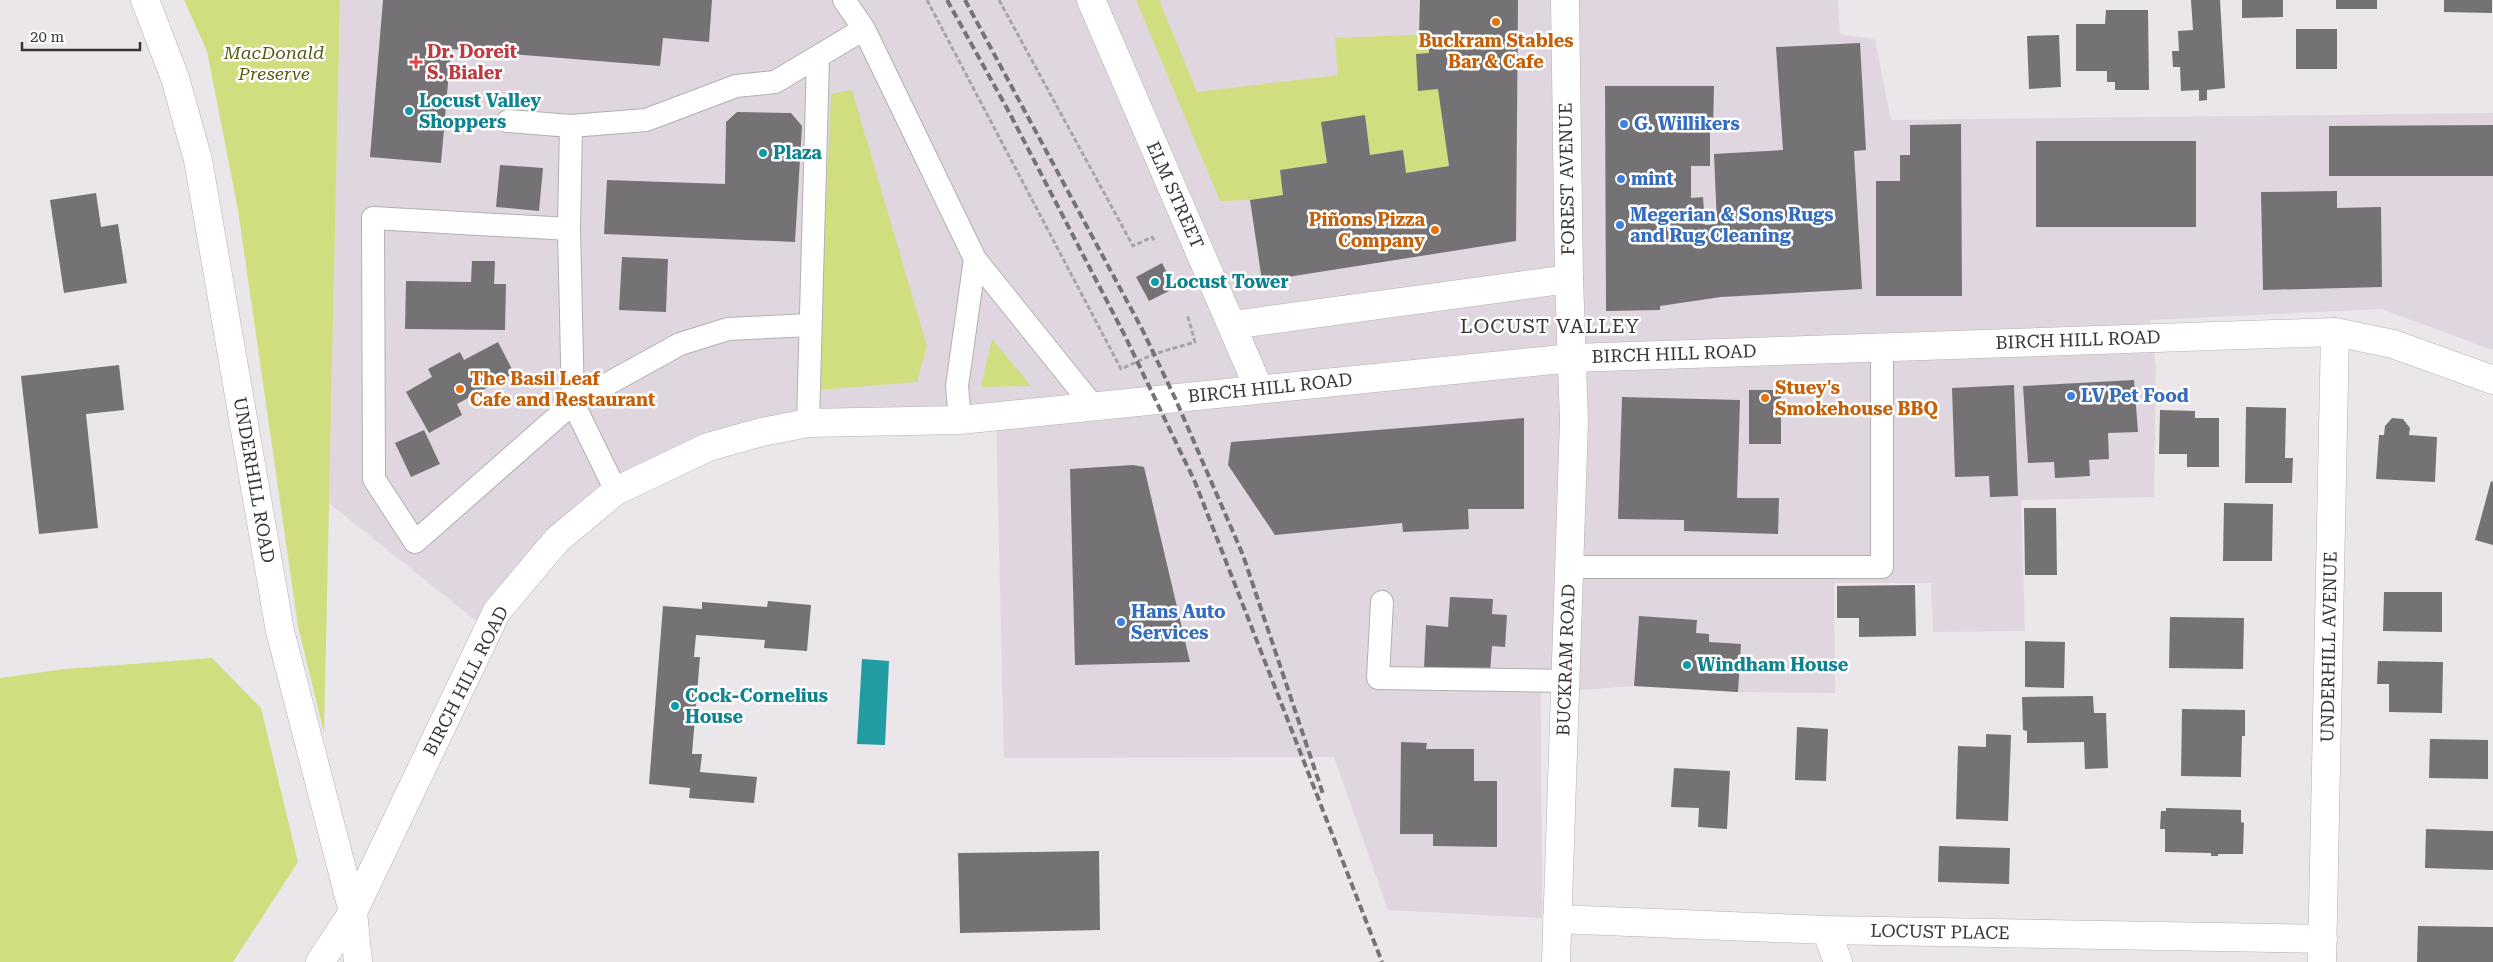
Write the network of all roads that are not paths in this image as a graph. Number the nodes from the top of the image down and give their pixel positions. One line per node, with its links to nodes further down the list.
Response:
1 (145, 0): 27 (street, UNDERHILL ROAD)
2 (844, 0): 5 (lane)
3 (1091, 0): 13 (street, ELM STREET)
4 (1565, 0): 11 (street, FOREST AVENUE)
5 (864, 28): 6 (lane); 10 (lane)
6 (818, 58): 8 (lane); 12 (lane)
7 (508, 121): 8 (lane)
8 (572, 126): 9 (lane)
9 (569, 230): 19 (lane); 19 (lane)
10 (975, 259): 20 (lane); 21 (lane)
11 (1569, 279): 13 (street); 16 (street, FOREST AVENUE)
12 (810, 325): 19 (lane); 22 (lane)
13 (1232, 325): 18 (street, ELM STREET)
14 (2334, 332): 15 (street, BIRCH HILL ROAD); 17 (street, BIRCH HILL ROAD); 30 (street, UNDERHILL AVENUE)
15 (1882, 347): 16 (street, BIRCH HILL ROAD); 24 (lane)
16 (1572, 358): 18 (street, BIRCH HILL ROAD); 24 (street, BUCKRAM ROAD)
17 (2493, 380)
18 (1259, 389): 20 (street, BIRCH HILL ROAD)
19 (573, 403): 23 (lane)
20 (1093, 406): 21 (street, BIRCH HILL ROAD)
21 (960, 420): 22 (street, BIRCH HILL ROAD)
22 (808, 423): 23 (street, BIRCH HILL ROAD)
23 (616, 491): 27 (street, BIRCH HILL ROAD)
24 (1569, 567): 26 (street, BUCKRAM ROAD)
25 (1382, 602): 26 (lane)
26 (1566, 681): 28 (street, BUCKRAM ROAD)
27 (353, 912): 31 (street, BIRCH HILL ROAD); 32 (street, UNDERHILL ROAD)
28 (1558, 919): 29 (street, LOCUST PLACE); 33 (street, BUCKRAM ROAD)
29 (1826, 930): 30 (street, LOCUST PLACE); 34 (street)
30 (2323, 950)
31 (320, 962)
32 (358, 962)
33 (1556, 962)
34 (1838, 962)

